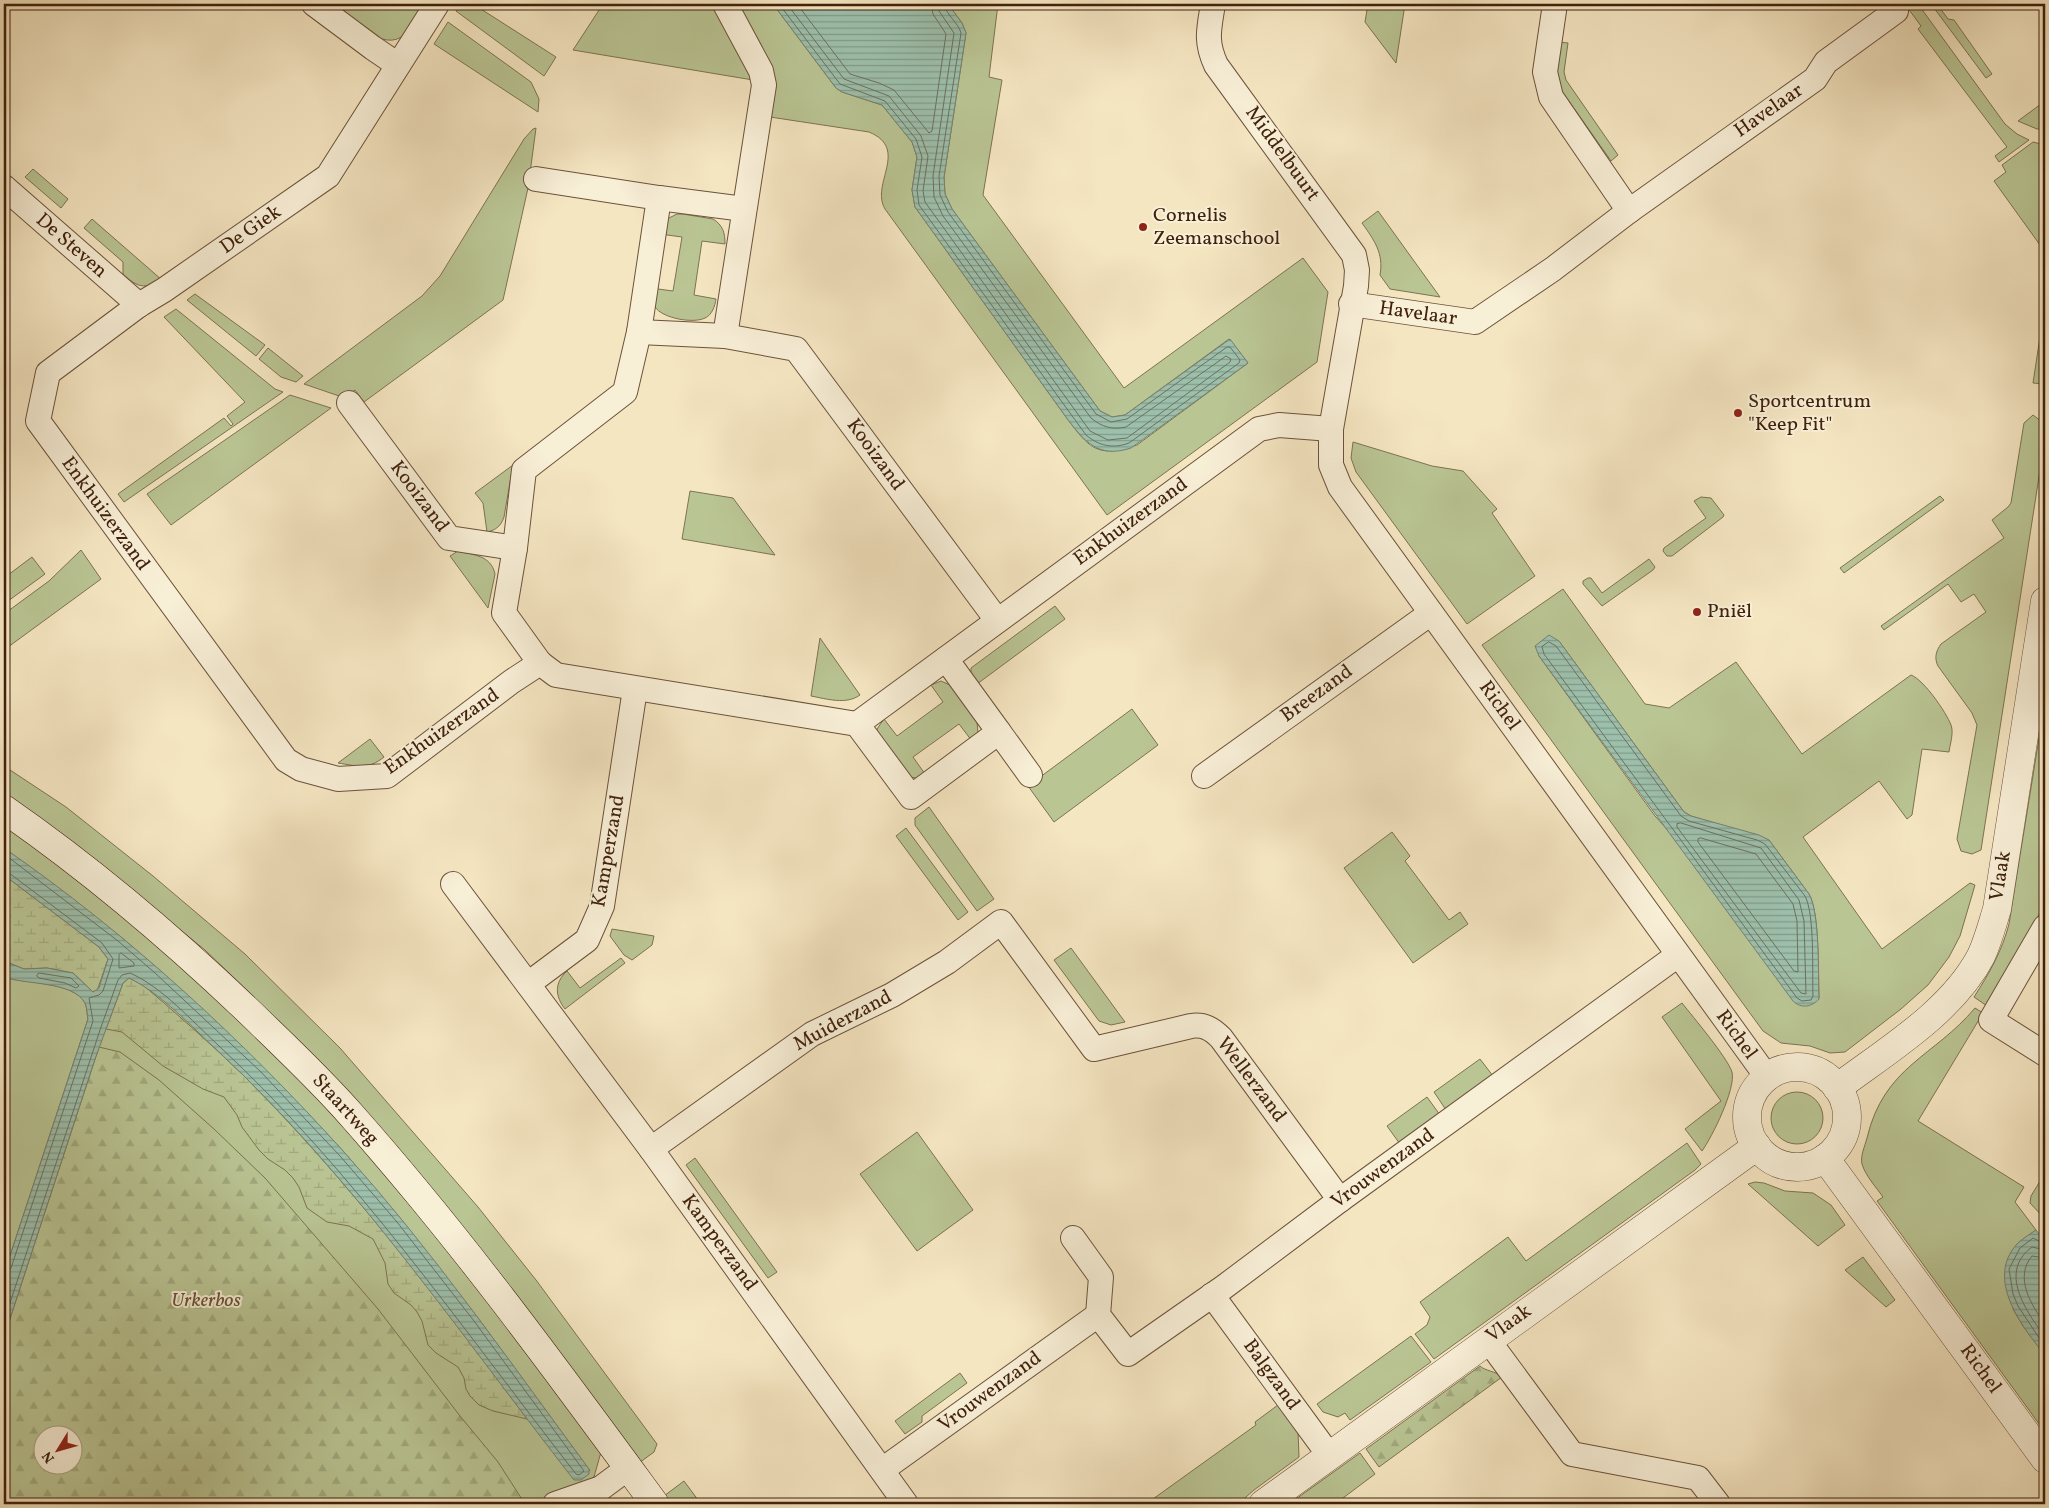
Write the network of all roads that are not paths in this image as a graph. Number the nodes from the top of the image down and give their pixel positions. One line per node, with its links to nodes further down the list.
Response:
1 (314, 4): 7 (street)
2 (437, 4): 7 (street, De Giek)
3 (726, 4): 11 (street)
4 (1212, 4): 13 (street, Middelbuurt)
5 (1555, 4): 12 (street)
6 (1890, 4): 12 (street, Havelaar)
7 (398, 65): 14 (street, De Giek)
8 (536, 179): 10 (street)
9 (4, 187): 14 (street, De Steven)
10 (659, 198): 11 (street); 15 (street)
11 (744, 208): 16 (street)
12 (1629, 211): 13 (street, Havelaar)
13 (1351, 304): 19 (street, Richel)
14 (139, 305): 18 (street, De Giek)
15 (639, 332): 16 (street, Kooizand); 20 (street)
16 (725, 336): 23 (street, Kooizand)
17 (348, 403): 20 (street, Kooizand)
18 (38, 421): 26 (street, Enkhuizerzand)
19 (1330, 429): 22 (street, Richel); 23 (street, Enkhuizerzand)
20 (515, 548): 26 (street)
21 (2045, 601): 24 (street, Vlaak)
22 (1431, 613): 31 (street, Breezand); 36 (street, Richel)
23 (997, 620): 25 (street, Enkhuizerzand)
24 (2043, 635): 40 (street, Vlaak)
25 (946, 658): 28 (street, Enkhuizerzand); 29 (street)
26 (540, 663): 27 (street)
27 (635, 689): 28 (street); 37 (street, Kamperzand)
28 (857, 724): 29 (street)
29 (999, 732): 30 (street)
30 (1030, 775)
31 (1204, 776)
32 (4, 809): 51 (street, Staartweg)
33 (453, 884): 37 (street, Kamperzand)
34 (2045, 928): 38 (street)
35 (988, 931): 42 (street, Muiderzand); 44 (street, Wellerzand)
36 (1678, 955): 39 (street, Richel); 44 (street, Vrouwenzand)
37 (528, 984): 42 (street, Kamperzand)
38 (2045, 1054)
39 (1767, 1077): 40 (street); 41 (street)
40 (1837, 1088): 43 (street)
41 (1757, 1146): 43 (street); 48 (street, Vlaak)
42 (651, 1149): 52 (street, Kamperzand)
43 (1825, 1158): 50 (street, Richel)
44 (1340, 1200): 46 (street, Vrouwenzand)
45 (1073, 1238): 47 (street)
46 (1212, 1295): 47 (street, Vrouwenzand); 49 (street, Balgzand)
47 (1098, 1315): 52 (street, Vrouwenzand)
48 (1488, 1340): 49 (street, Vlaak); 57 (street)
49 (1329, 1455): 56 (street, Vlaak)
50 (2045, 1459)
51 (628, 1468): 53 (street); 54 (street, Staartweg)
52 (882, 1470): 55 (street, Kamperzand)
53 (564, 1502)
54 (655, 1504)
55 (906, 1504)
56 (1263, 1504)
57 (1718, 1504)

